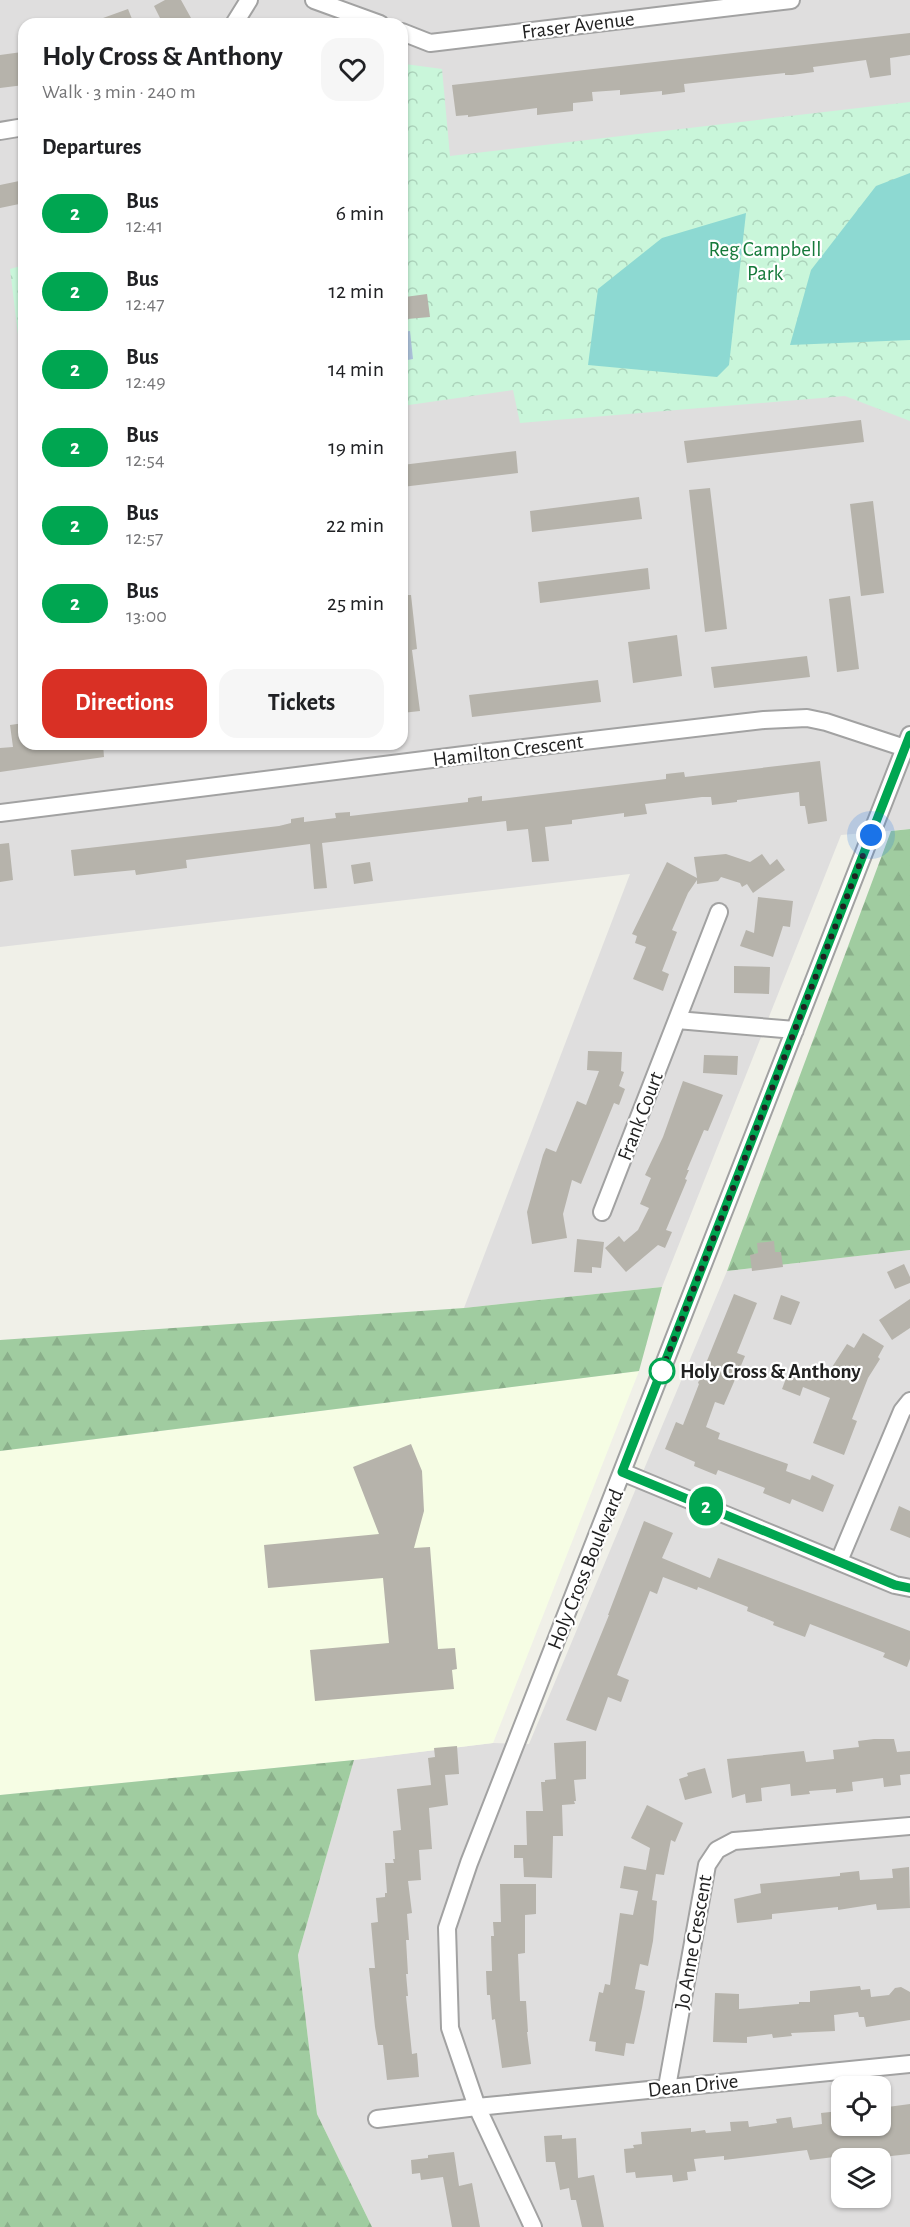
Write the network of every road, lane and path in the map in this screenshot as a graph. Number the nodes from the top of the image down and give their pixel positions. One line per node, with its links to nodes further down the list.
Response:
1 (249, 0): 4 (street)
2 (314, 0): 5 (street)
3 (791, 0): 6 (street, Fraser Avenue)
4 (238, 18)
5 (364, 18)
6 (408, 34)
7 (18, 129): 8 (street)
8 (0, 131)
9 (907, 742): 10 (street, Hamilton Crescent); 13 (street, Holy Cross Boulevard)
10 (0, 813)
11 (719, 912): 12 (street, Frank Court)
12 (676, 1020): 13 (street); 14 (street, Frank Court)
13 (795, 1030): 16 (street, Holy Cross Boulevard)
14 (602, 1212)
15 (910, 1401): 17 (street)
16 (622, 1472): 17 (street); 22 (street, Holy Cross Boulevard)
17 (839, 1561): 18 (street)
18 (910, 1588)
19 (910, 1826): 21 (street, Jo Anne Crescent)
20 (910, 2064): 21 (street, Dean Drive)
21 (667, 2087): 22 (street, Dean Drive)
22 (477, 2106): 23 (street, Dean Drive); 24 (street, Holy Cross Boulevard)
23 (377, 2119)
24 (533, 2227)

